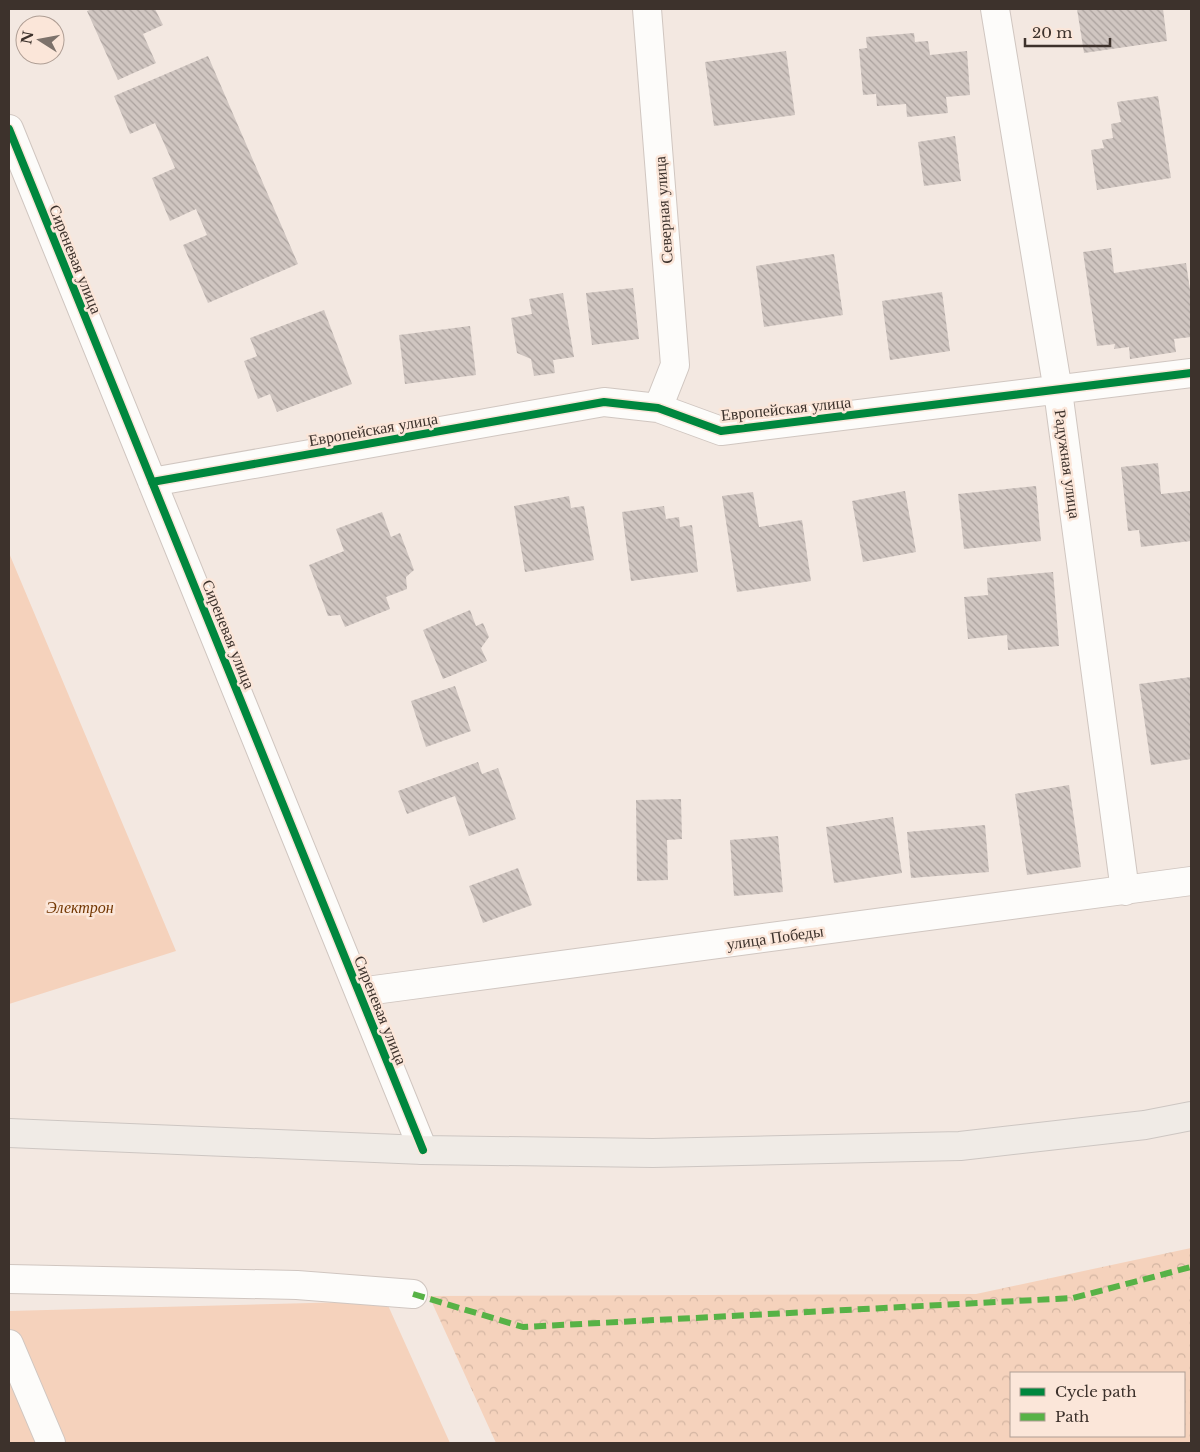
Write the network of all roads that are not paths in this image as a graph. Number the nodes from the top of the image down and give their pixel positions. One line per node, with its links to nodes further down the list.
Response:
1 (647, 9): 6 (street, Северная улица)
2 (995, 9): 5 (street, Радужная улица)
3 (9, 129): 7 (street, Сиреневая улица)
4 (1191, 373): 5 (street, Европейская улица)
5 (1058, 391): 6 (street, Европейская улица); 9 (street, Радужная улица)
6 (658, 408): 7 (street, Европейская улица)
7 (152, 482): 10 (street, Сиреневая улица)
8 (1191, 881): 9 (street, улица Победы)
9 (1125, 891): 10 (street, улица Победы)
10 (359, 992): 13 (street, Сиреневая улица)
11 (1191, 1116): 13 (main road)
12 (9, 1133): 13 (main road)
13 (423, 1150)
14 (9, 1278): 15 (street)
15 (413, 1294)
16 (9, 1344): 17 (street)
17 (51, 1443)

